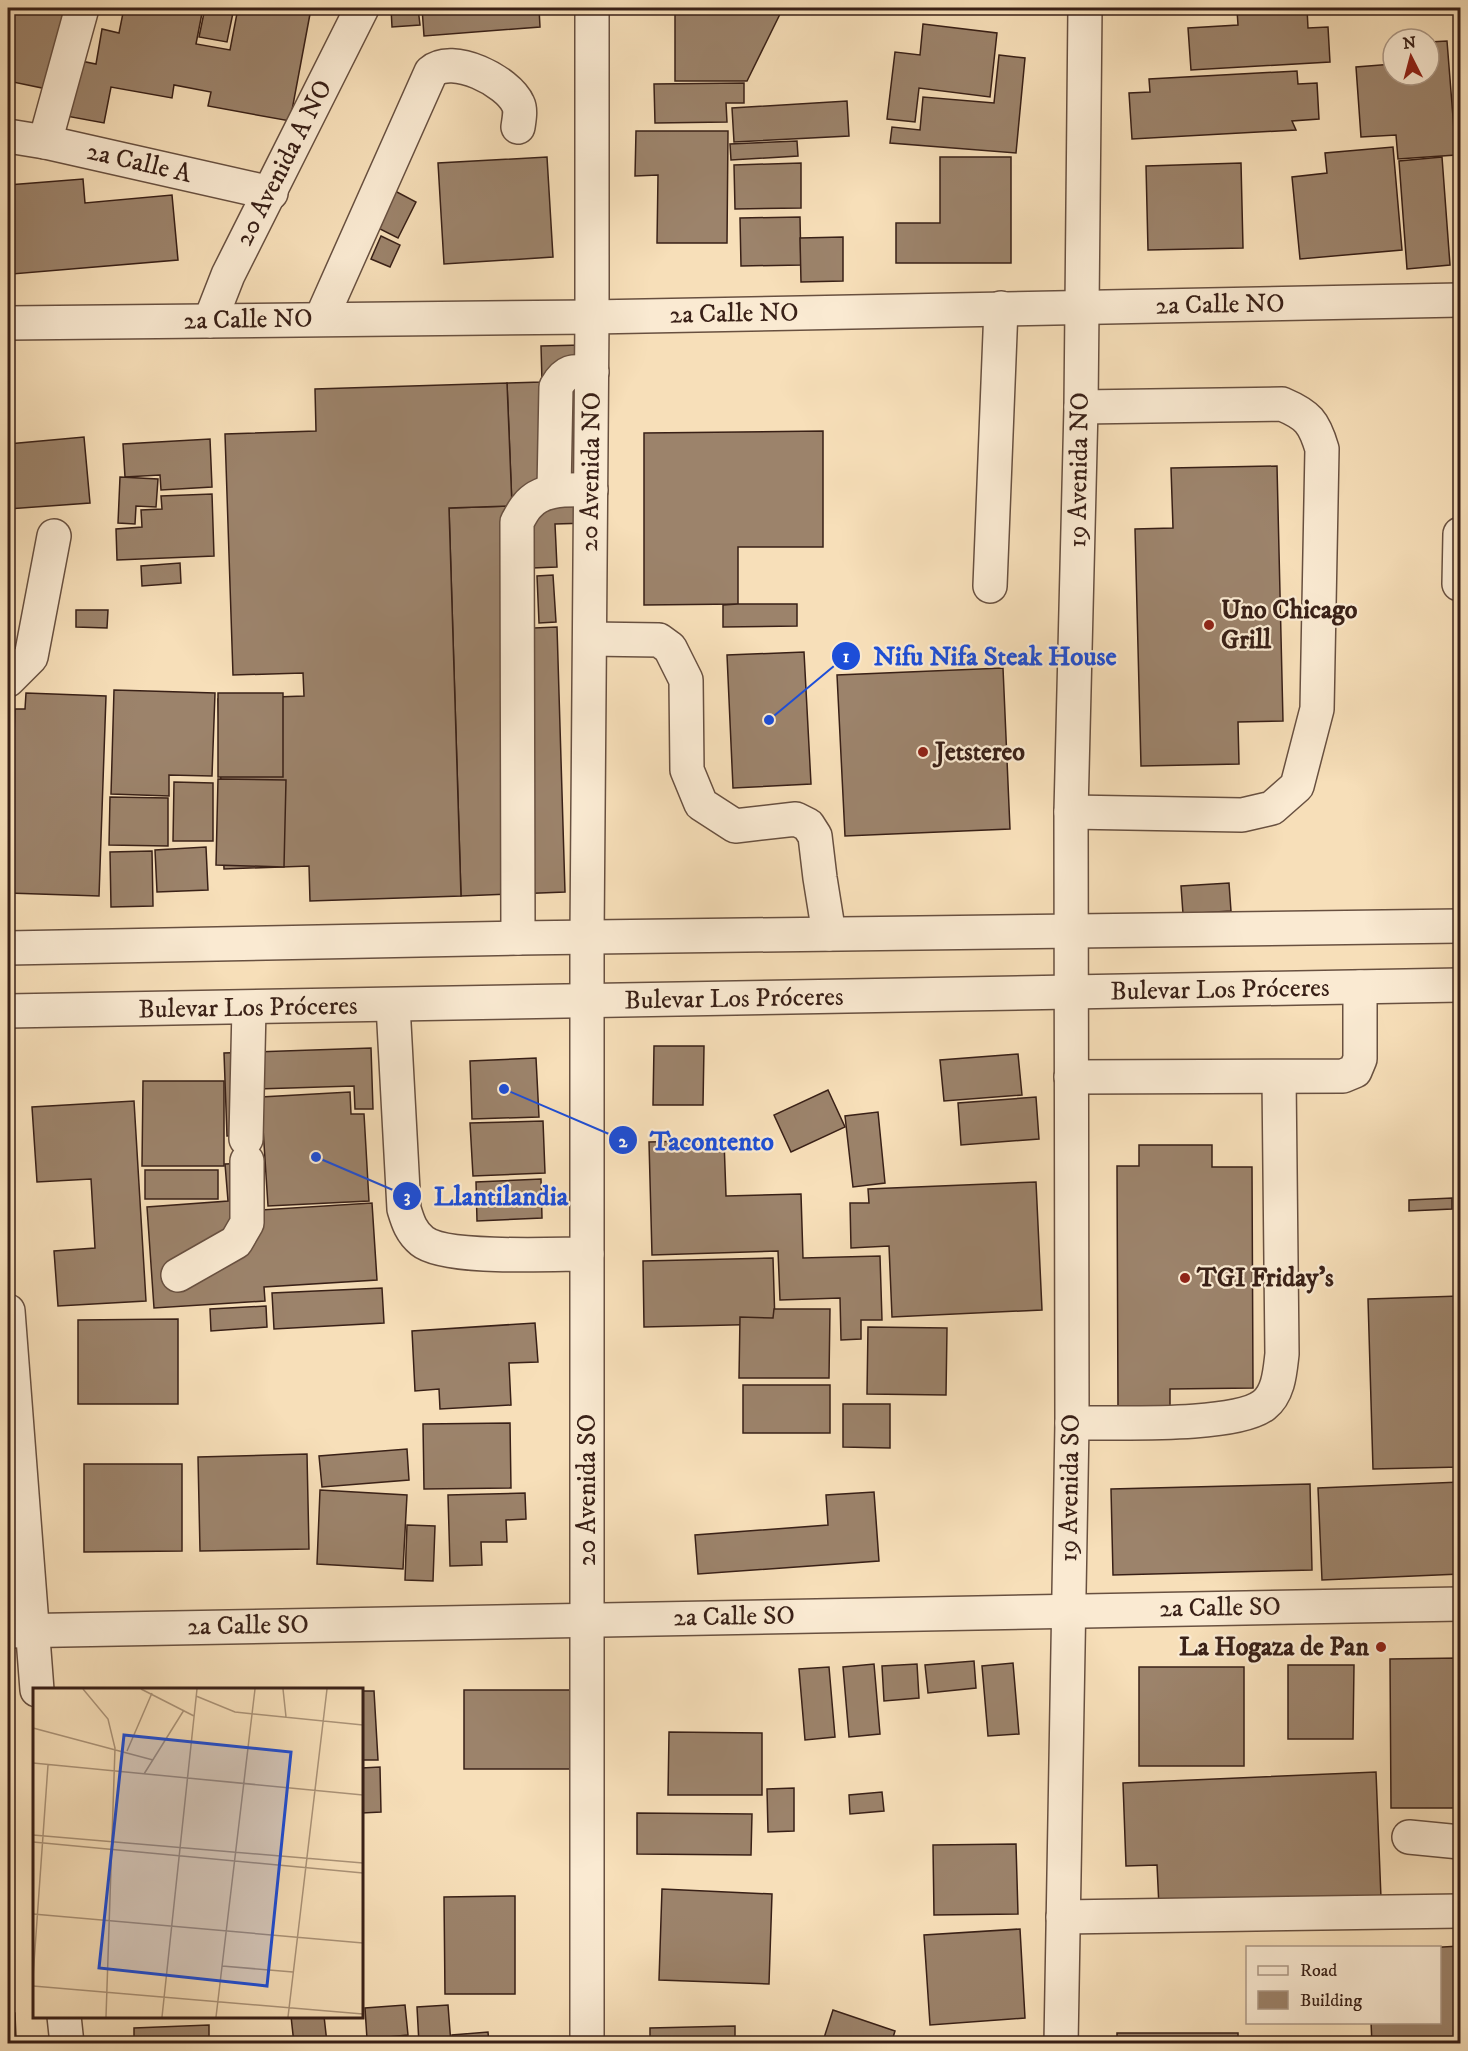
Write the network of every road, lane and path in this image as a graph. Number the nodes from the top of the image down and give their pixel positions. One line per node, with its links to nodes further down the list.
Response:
1 (82, 8): 7 (street)
2 (362, 8): 8 (street, 20 Avenida A NO)
3 (592, 8): 13 (street, 20 Avenida NO)
4 (1085, 8): 10 (street, 19 Avenida NO)
5 (518, 127): 14 (street)
6 (8, 136): 7 (street, 2a Calle A)
7 (45, 142): 8 (street, 2a Calle A)
8 (271, 193): 15 (street, 20 Avenida A NO)
9 (1460, 300): 10 (street, 2a Calle NO); 12 (street)
10 (1082, 307): 11 (street, 2a Calle NO); 18 (street, 19 Avenida NO)
11 (1001, 308): 13 (street, 2a Calle NO); 24 (street)
12 (1461, 308)
13 (592, 317): 14 (street, 2a Calle NO); 17 (street, 20 Avenida NO)
14 (321, 320): 15 (street, 2a Calle NO)
15 (210, 321): 16 (street, 2a Calle NO)
16 (8, 323)
17 (592, 372): 19 (street); 20 (street, 20 Avenida NO)
18 (1081, 407): 27 (street, 19 Avenida NO); 27 (street)
19 (554, 490): 20 (street); 32 (street)
20 (591, 490): 25 (street, 20 Avenida NO)
21 (1461, 534): 23 (street)
22 (54, 536): 26 (street)
23 (1459, 584)
24 (990, 586)
25 (590, 639): 30 (street); 31 (street, 20 Avenida NO)
26 (8, 680)
27 (1071, 812): 29 (street, 19 Avenida NO)
28 (1461, 926): 29 (street)
29 (1071, 932): 30 (street); 36 (street, 19 Avenida SO)
30 (829, 934): 31 (street)
31 (587, 937): 32 (street); 37 (street, 20 Avenida SO)
32 (518, 938): 33 (street)
33 (8, 948)
34 (1461, 985): 35 (street, Bulevar Los Próceres)
35 (1360, 987): 36 (street, Bulevar Los Próceres); 42 (street)
36 (1071, 993): 37 (street, Bulevar Los Próceres); 41 (street, 19 Avenida SO)
37 (587, 1002): 38 (street, Bulevar Los Próceres); 43 (street, 20 Avenida SO)
38 (393, 1005): 39 (street, Bulevar Los Próceres); 43 (street)
39 (249, 1008): 40 (street, Bulevar Los Próceres); 44 (street)
40 (8, 1011)
41 (1071, 1077): 42 (street); 46 (street, 19 Avenida SO)
42 (1279, 1077): 46 (street)
43 (586, 1254): 49 (street, 20 Avenida SO)
44 (178, 1275)
45 (8, 1311): 50 (street)
46 (1072, 1423): 48 (street, 19 Avenida SO)
47 (1461, 1604): 48 (street, 2a Calle SO)
48 (1068, 1611): 49 (street, 2a Calle SO); 55 (street, 19 Avenida SO)
49 (586, 1620): 50 (street, 2a Calle SO); 58 (street, 20 Avenida SO)
50 (20, 1631): 51 (street)
51 (37, 1688)
52 (1409, 1837): 53 (street)
53 (1461, 1842)
54 (1461, 1911): 55 (street)
55 (1063, 1917): 59 (street, 19 Avenida SO)
56 (64, 2018): 57 (street)
57 (67, 2043)
58 (587, 2043)
59 (1061, 2043)

